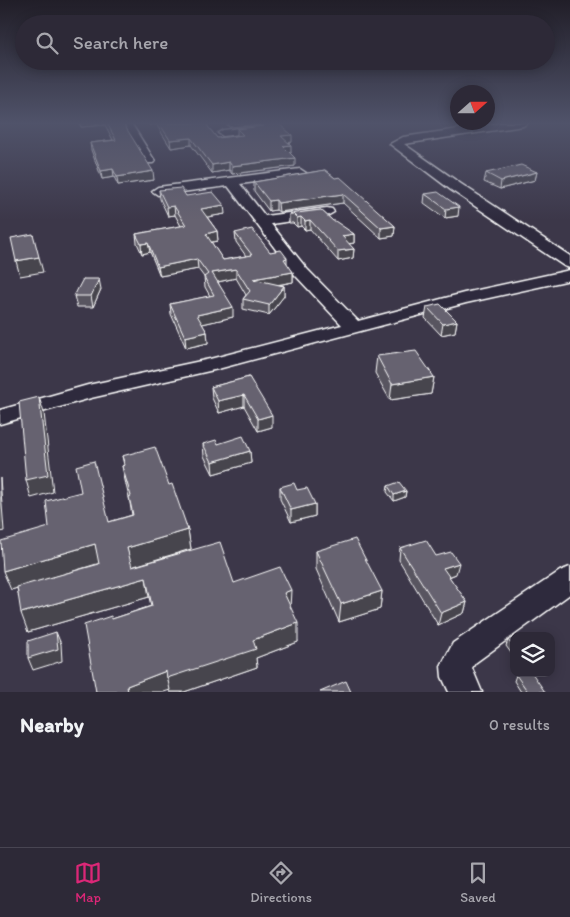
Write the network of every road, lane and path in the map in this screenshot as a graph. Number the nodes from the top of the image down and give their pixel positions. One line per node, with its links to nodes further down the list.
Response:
1 (145, 155): 3 (street)
2 (412, 155): 9 (street)
3 (149, 162)
4 (300, 173): 5 (street)
5 (232, 183): 6 (street); 8 (street)
6 (158, 191)
7 (327, 212): 8 (street)
8 (261, 221): 11 (street)
9 (570, 263)
10 (570, 275): 11 (street)
11 (353, 326): 12 (street)
12 (0, 417)
13 (570, 579): 14 (street)
14 (466, 692)

